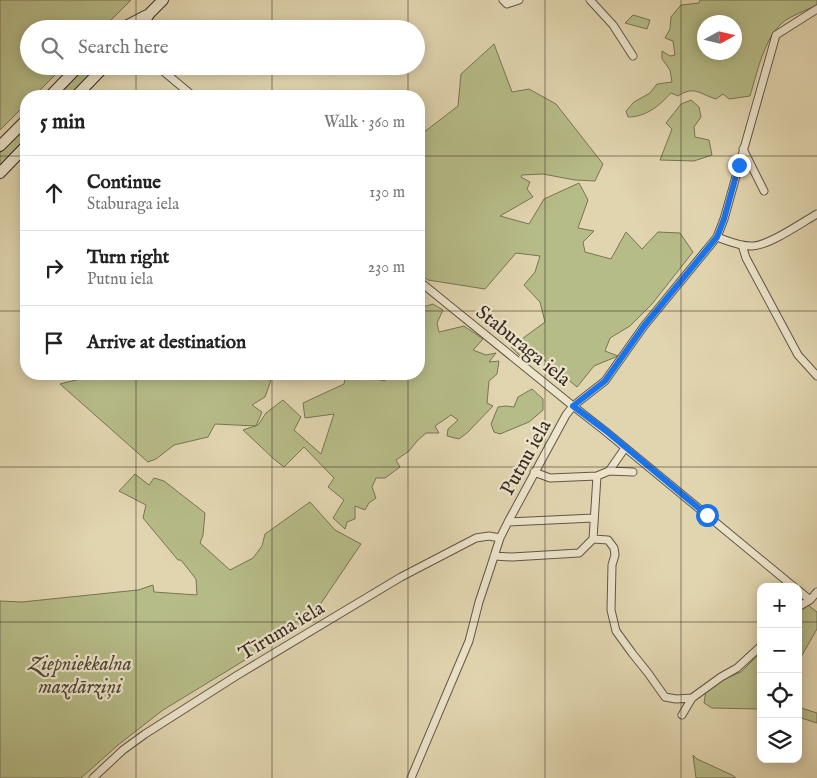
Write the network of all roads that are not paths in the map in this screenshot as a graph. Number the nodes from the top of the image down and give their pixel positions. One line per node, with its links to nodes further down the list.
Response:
1 (163, 0): 6 (street)
2 (519, 0): 4 (street)
3 (590, 0): 9 (street)
4 (505, 2)
5 (817, 9): 18 (street, Putnu iela)
6 (150, 13): 7 (street); 8 (street)
7 (137, 20)
8 (145, 20)
9 (633, 56)
10 (71, 75): 13 (street)
11 (96, 75): 14 (street)
12 (168, 75): 15 (street)
13 (56, 90)
14 (82, 90)
15 (186, 90)
16 (20, 126): 17 (street)
17 (0, 146)
18 (744, 149): 21 (street); 23 (street, Putnu iela)
19 (20, 152): 20 (street)
20 (0, 173)
21 (764, 191)
22 (817, 214): 24 (street)
23 (717, 237): 24 (street); 27 (street, Putnu iela)
24 (742, 245): 26 (street)
25 (425, 286): 27 (street, Staburaga iela)
26 (817, 376)
27 (573, 406): 28 (street, Staburaga iela); 30 (street, Putnu iela)
28 (625, 448): 29 (street); 38 (street, Staburaga iela)
29 (609, 471): 31 (street); 32 (street)
30 (534, 472): 32 (street); 34 (street, Putnu iela)
31 (633, 472)
32 (597, 476): 33 (street)
33 (594, 518): 34 (street); 36 (street)
34 (508, 522): 35 (street, Putnu iela)
35 (500, 538): 37 (street, Putnu iela); 46 (street, Tīruma iela)
36 (593, 539): 37 (street); 44 (street)
37 (494, 556): 47 (street, Putnu iela)
38 (789, 583)
39 (817, 592): 41 (street)
40 (802, 593): 41 (street)
41 (810, 600): 42 (street)
42 (802, 605)
43 (757, 650): 44 (street)
44 (692, 698): 45 (street)
45 (682, 715)
46 (92, 778)
47 (411, 778)

